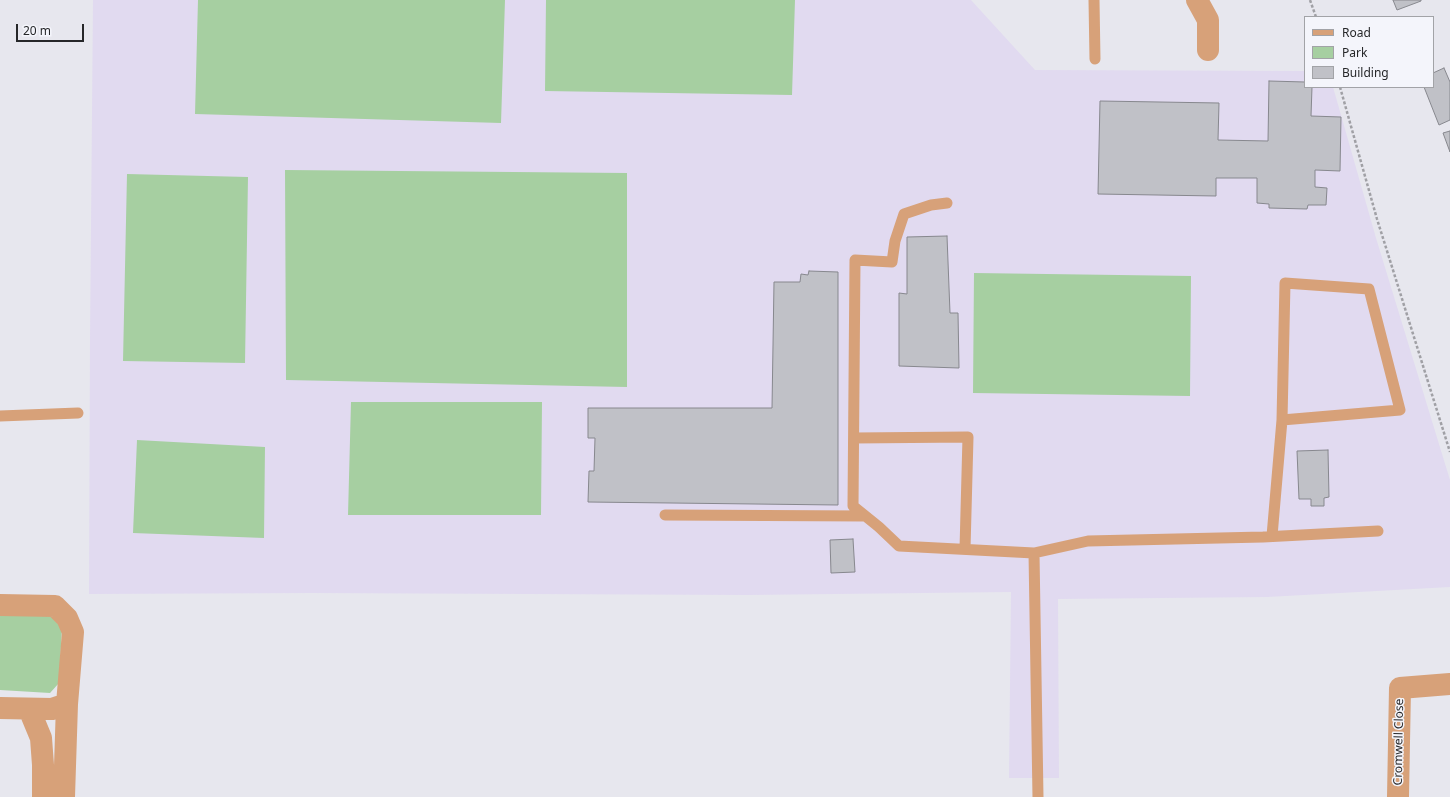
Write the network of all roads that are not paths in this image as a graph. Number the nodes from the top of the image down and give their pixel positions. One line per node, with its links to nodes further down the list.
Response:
1 (1094, 0): 4 (lane)
2 (1197, 0): 3 (street)
3 (1208, 50)
4 (1096, 59)
5 (947, 203): 9 (lane)
6 (78, 413): 7 (lane)
7 (0, 416)
8 (1282, 420): 8 (lane); 13 (lane)
9 (854, 438): 11 (lane); 14 (lane)
10 (665, 515): 11 (lane)
11 (865, 516): 14 (lane)
12 (1378, 531): 13 (lane)
13 (1272, 536): 15 (lane)
14 (965, 549): 15 (lane)
15 (1034, 553): 23 (lane)
16 (0, 605): 18 (street)
17 (1450, 684): 24 (street, Cromwell Close)
18 (67, 704): 20 (street); 22 (street)
19 (0, 708): 20 (street)
20 (29, 709): 21 (street)
21 (43, 797)
22 (64, 797)
23 (1038, 797)
24 (1398, 797)

